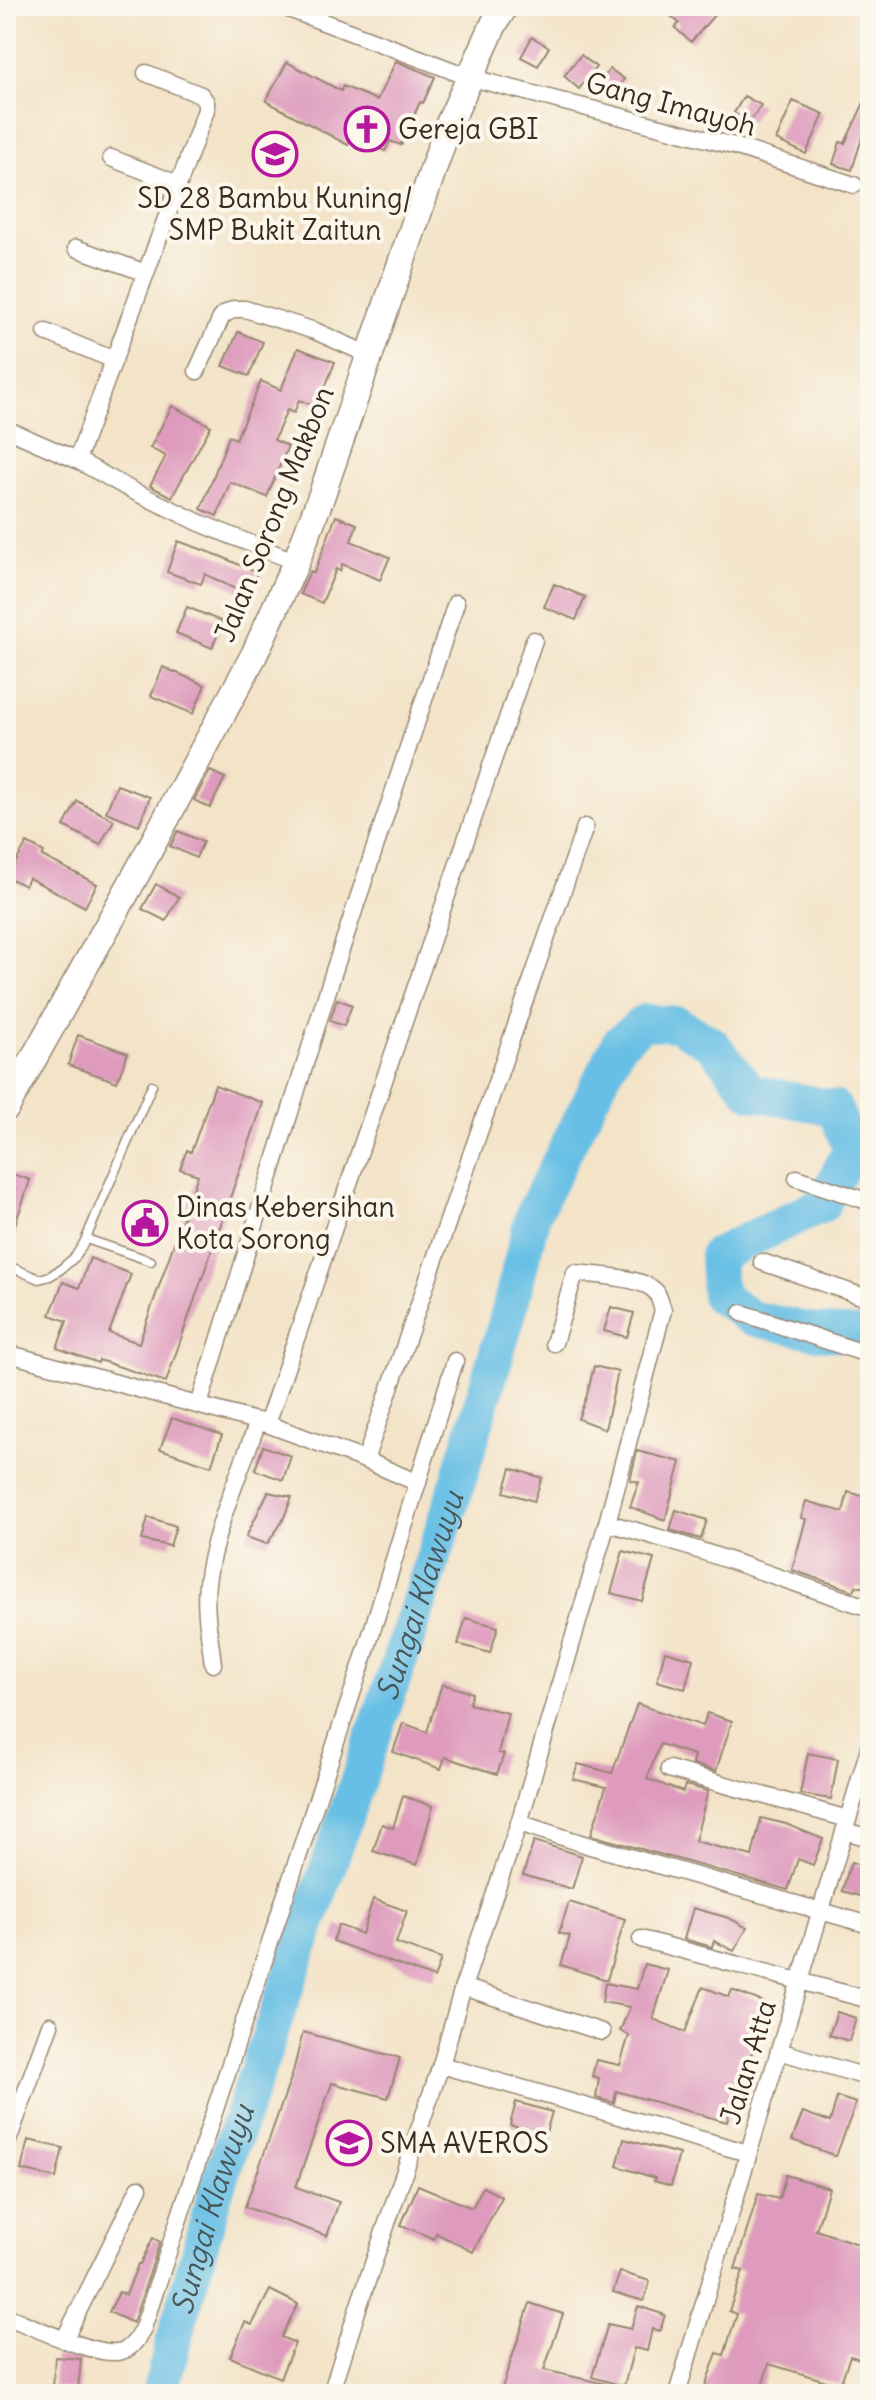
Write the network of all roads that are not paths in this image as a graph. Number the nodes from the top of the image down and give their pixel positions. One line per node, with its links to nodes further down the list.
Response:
1 (281, 6): 4 (street, Gang Imayoh)
2 (505, 6): 4 (highway, Jalan Sorong Makbon)
3 (146, 73): 6 (street)
4 (472, 78): 7 (street, Gang Imayoh); 11 (highway, Jalan Sorong Makbon)
5 (111, 158): 6 (street)
6 (178, 184): 9 (street)
7 (854, 185)
8 (76, 248): 9 (street)
9 (146, 273): 12 (street)
10 (46, 332): 12 (street)
11 (369, 355): 13 (street); 16 (highway, Jalan Sorong Makbon)
12 (114, 360): 15 (street)
13 (197, 371)
14 (6, 429): 15 (street)
15 (77, 460): 16 (street)
16 (296, 562): 21 (highway, Jalan Sorong Makbon)
17 (456, 603): 34 (street)
18 (534, 640): 35 (street)
19 (585, 827): 36 (street)
20 (152, 1085): 24 (lane)
21 (6, 1108)
22 (797, 1178): 23 (street)
23 (870, 1202)
24 (86, 1239): 25 (lane); 27 (lane)
25 (151, 1261)
26 (762, 1262): 28 (street)
27 (6, 1265)
28 (870, 1299)
29 (742, 1313): 32 (street)
30 (554, 1343): 38 (street)
31 (6, 1353): 34 (street)
32 (870, 1355)
33 (455, 1361): 37 (street)
34 (199, 1405): 35 (street)
35 (263, 1423): 36 (street); 40 (street)
36 (365, 1460): 37 (street)
37 (418, 1483): 61 (street)
38 (607, 1523): 39 (street); 43 (street)
39 (870, 1608)
40 (213, 1664)
41 (870, 1745): 44 (street, Jalan Atta)
42 (669, 1769): 44 (street)
43 (519, 1823): 46 (street); 50 (street)
44 (846, 1825): 45 (street); 46 (street, Jalan Atta)
45 (870, 1838)
46 (821, 1910): 47 (street); 49 (street, Jalan Atta)
47 (870, 1925)
48 (641, 1939): 49 (street)
49 (799, 1983): 51 (street); 54 (street, Jalan Atta)
50 (463, 1987): 53 (street); 55 (street)
51 (870, 2000)
52 (50, 2025): 57 (street)
53 (602, 2032)
54 (779, 2051): 56 (street); 58 (street, Jalan Atta)
55 (441, 2065): 58 (street); 63 (street)
56 (870, 2078)
57 (6, 2146)
58 (748, 2153): 62 (street, Jalan Atta)
59 (139, 2188): 61 (street)
60 (6, 2316): 61 (street)
61 (64, 2340)
62 (681, 2393)
63 (331, 2394)

